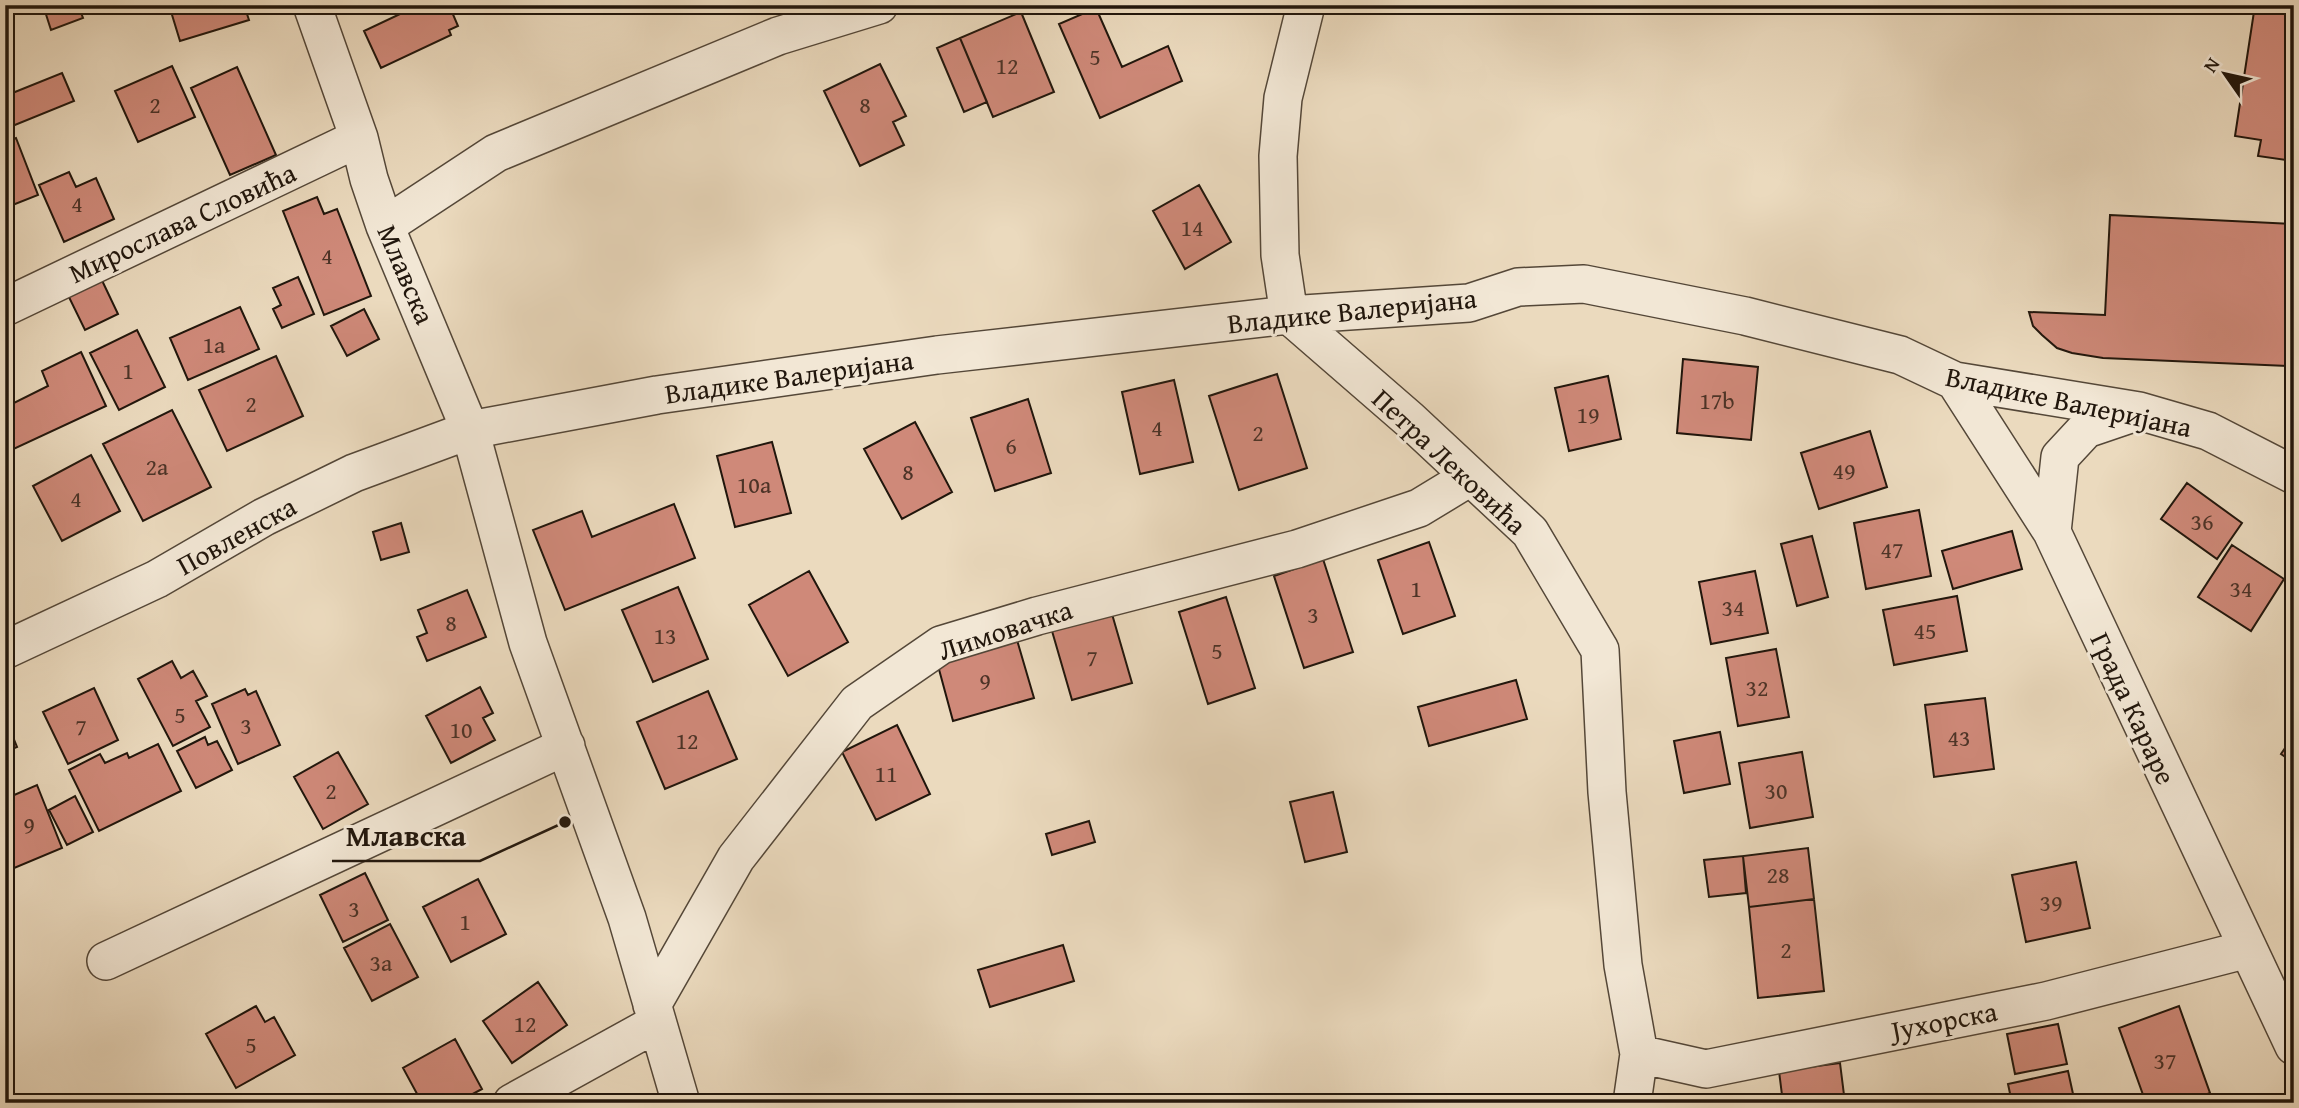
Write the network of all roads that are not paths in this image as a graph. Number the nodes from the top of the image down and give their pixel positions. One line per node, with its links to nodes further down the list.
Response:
1 (312, 5): 4 (street, Млавска)
2 (879, 5): 5 (street)
3 (1306, 5): 7 (street)
4 (359, 138): 5 (street, Млавска); 6 (street, Мирослава Словића)
5 (385, 226): 10 (street, Млавска)
6 (5, 307)
7 (1289, 315): 8 (street, Владике Валеријана); 10 (street, Владике Валеријана); 12 (street, Петра Лековића)
8 (1955, 381): 9 (street, Владике Валеријана); 13 (street, Града Караре)
9 (2139, 411): 11 (street, Владике Валеријана); 13 (street)
10 (470, 430): 14 (street, Повленска); 15 (street, Млавска)
11 (2294, 475)
12 (1470, 477): 18 (street, Лимовачка); 20 (street, Петра Лековића)
13 (2052, 532): 16 (street, Града Караре)
14 (5, 650)
15 (566, 746): 17 (street); 18 (street, Млавска)
16 (2248, 949): 19 (street, Града Караре); 20 (street, Јухорска)
17 (106, 961)
18 (655, 1014): 21 (street); 22 (street, Млавска)
19 (2294, 1046)
20 (1639, 1054): 23 (street, Петра Лековића)
21 (512, 1103)
22 (681, 1103)
23 (1632, 1103)

